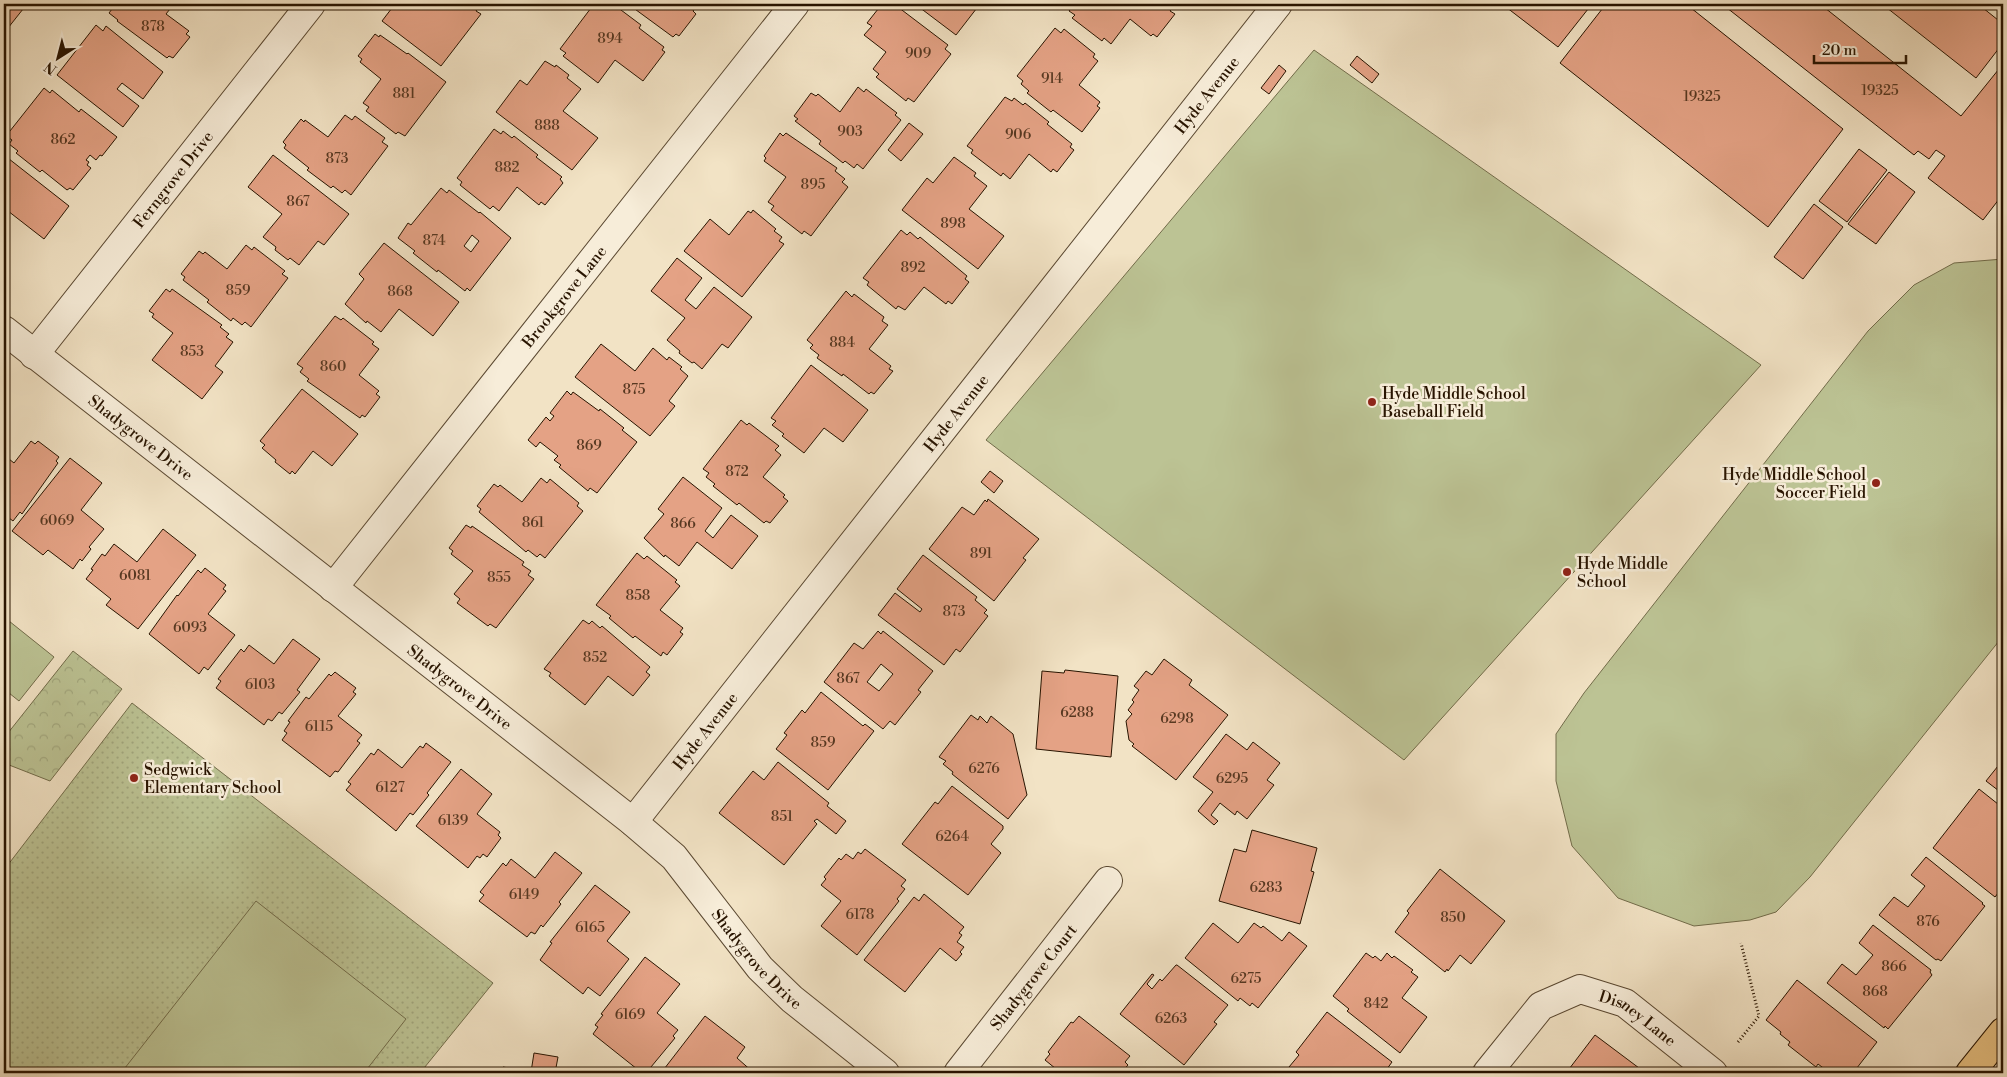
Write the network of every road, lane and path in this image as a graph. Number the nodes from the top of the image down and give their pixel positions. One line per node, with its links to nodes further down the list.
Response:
1 (311, 4): 5 (street, Ferngrove Drive)
2 (795, 4): 6 (street, Brookgrove Lane)
3 (1278, 4): 7 (street, Hyde Avenue)
4 (4, 330): 5 (street, Shadygrove Drive)
5 (34, 355): 6 (street, Shadygrove Drive)
6 (333, 588): 7 (street, Shadygrove Drive)
7 (633, 822): 12 (street, Shadygrove Drive)
8 (1108, 881): 13 (street, Shadygrove Court)
9 (1741, 943): 11 (path)
10 (2003, 1032): 16 (main road)
11 (1738, 1042)
12 (885, 1073)
13 (958, 1073)
14 (1487, 1073): 15 (street, Disney Lane)
15 (1713, 1073)
16 (1970, 1073)

